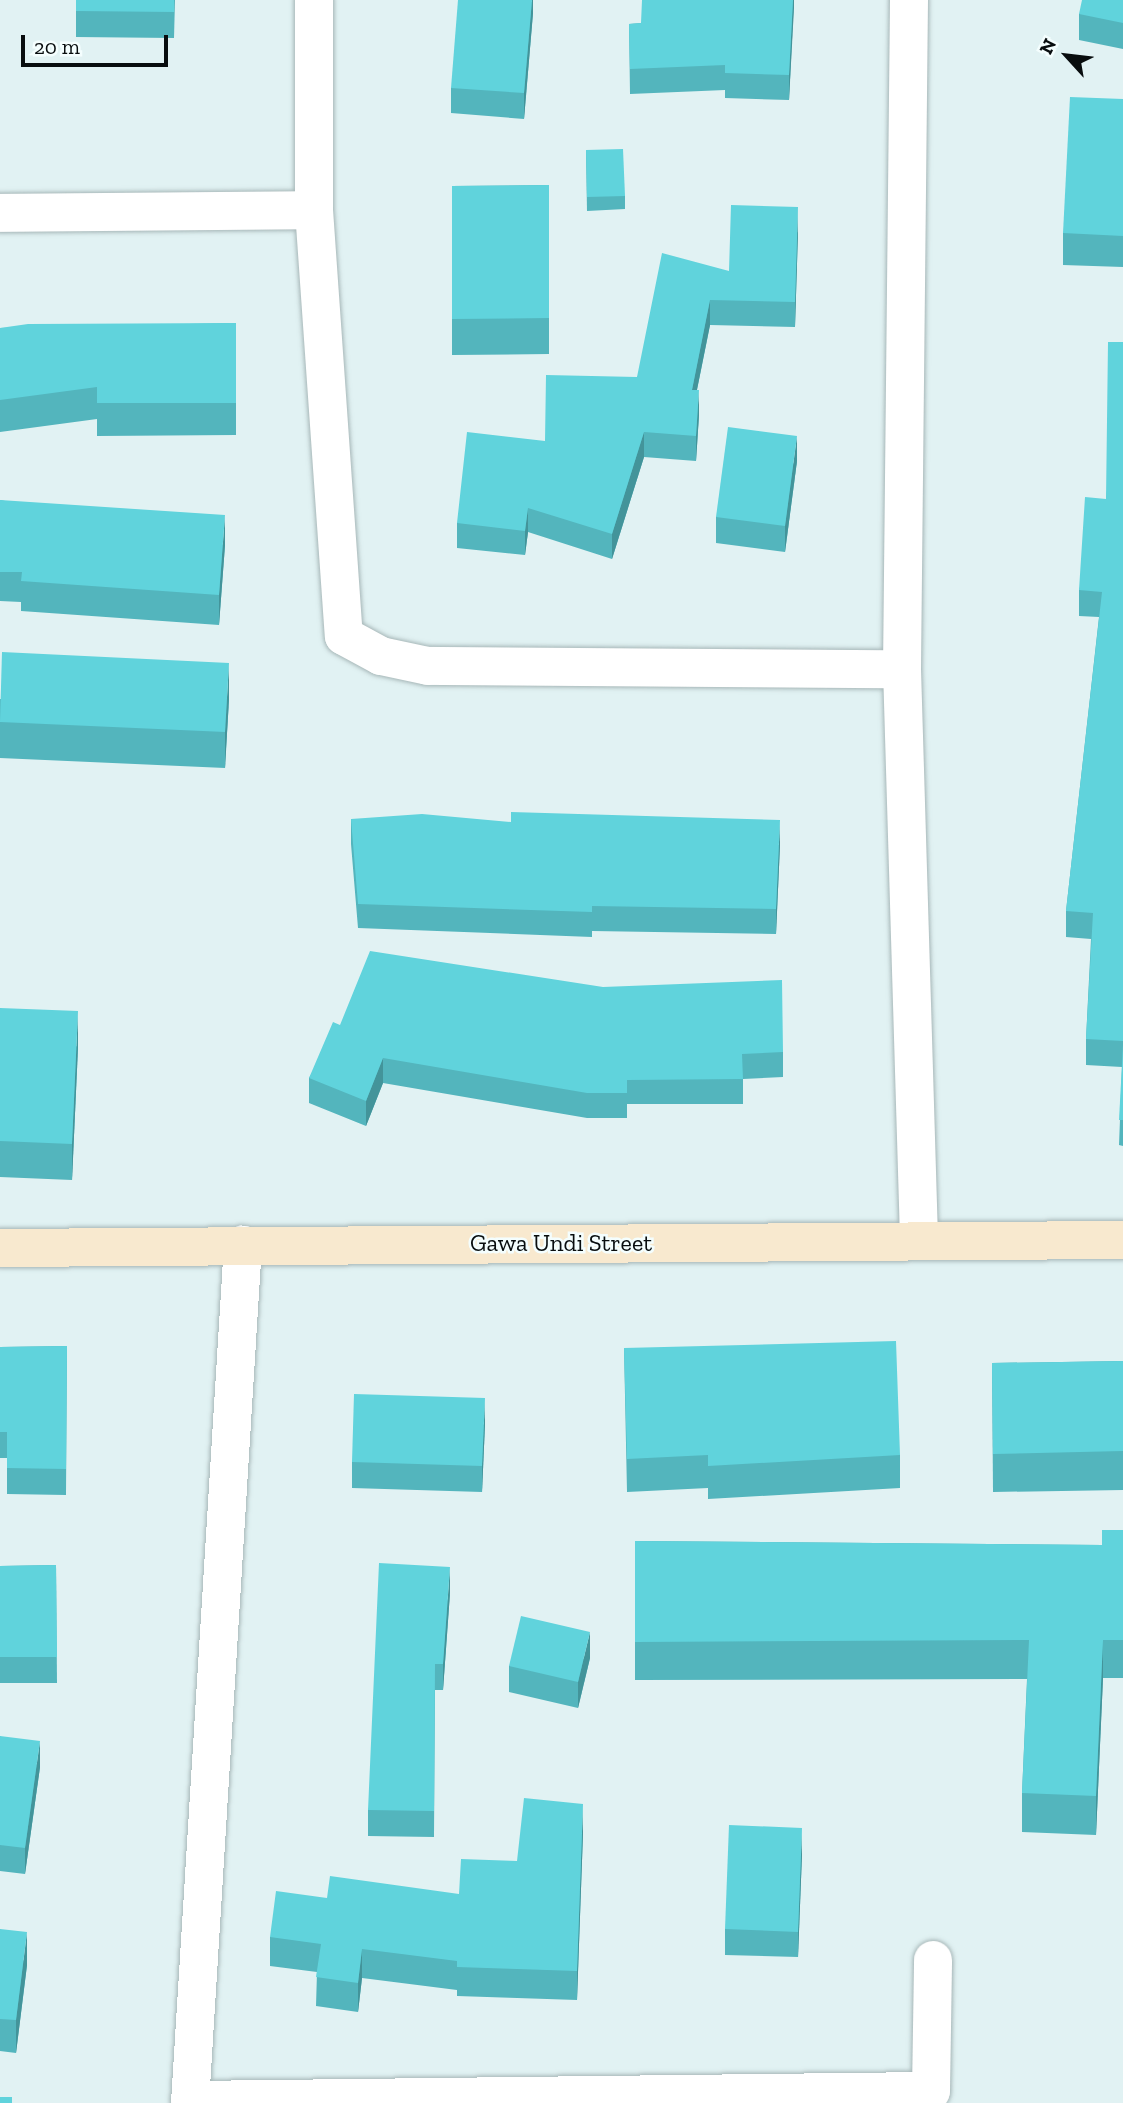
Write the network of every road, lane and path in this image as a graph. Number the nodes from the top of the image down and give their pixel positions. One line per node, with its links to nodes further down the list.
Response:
1 (314, 0): 3 (street)
2 (909, 0): 5 (street)
3 (314, 210): 4 (street); 5 (street)
4 (0, 213)
5 (902, 669): 6 (street)
6 (919, 1240): 7 (street, Gawa Undi Street); 8 (street, Gawa Undi Street)
7 (1123, 1240)
8 (243, 1245): 9 (street, Gawa Undi Street); 11 (street)
9 (0, 1248)
10 (933, 1960): 11 (street)
11 (190, 2102)

